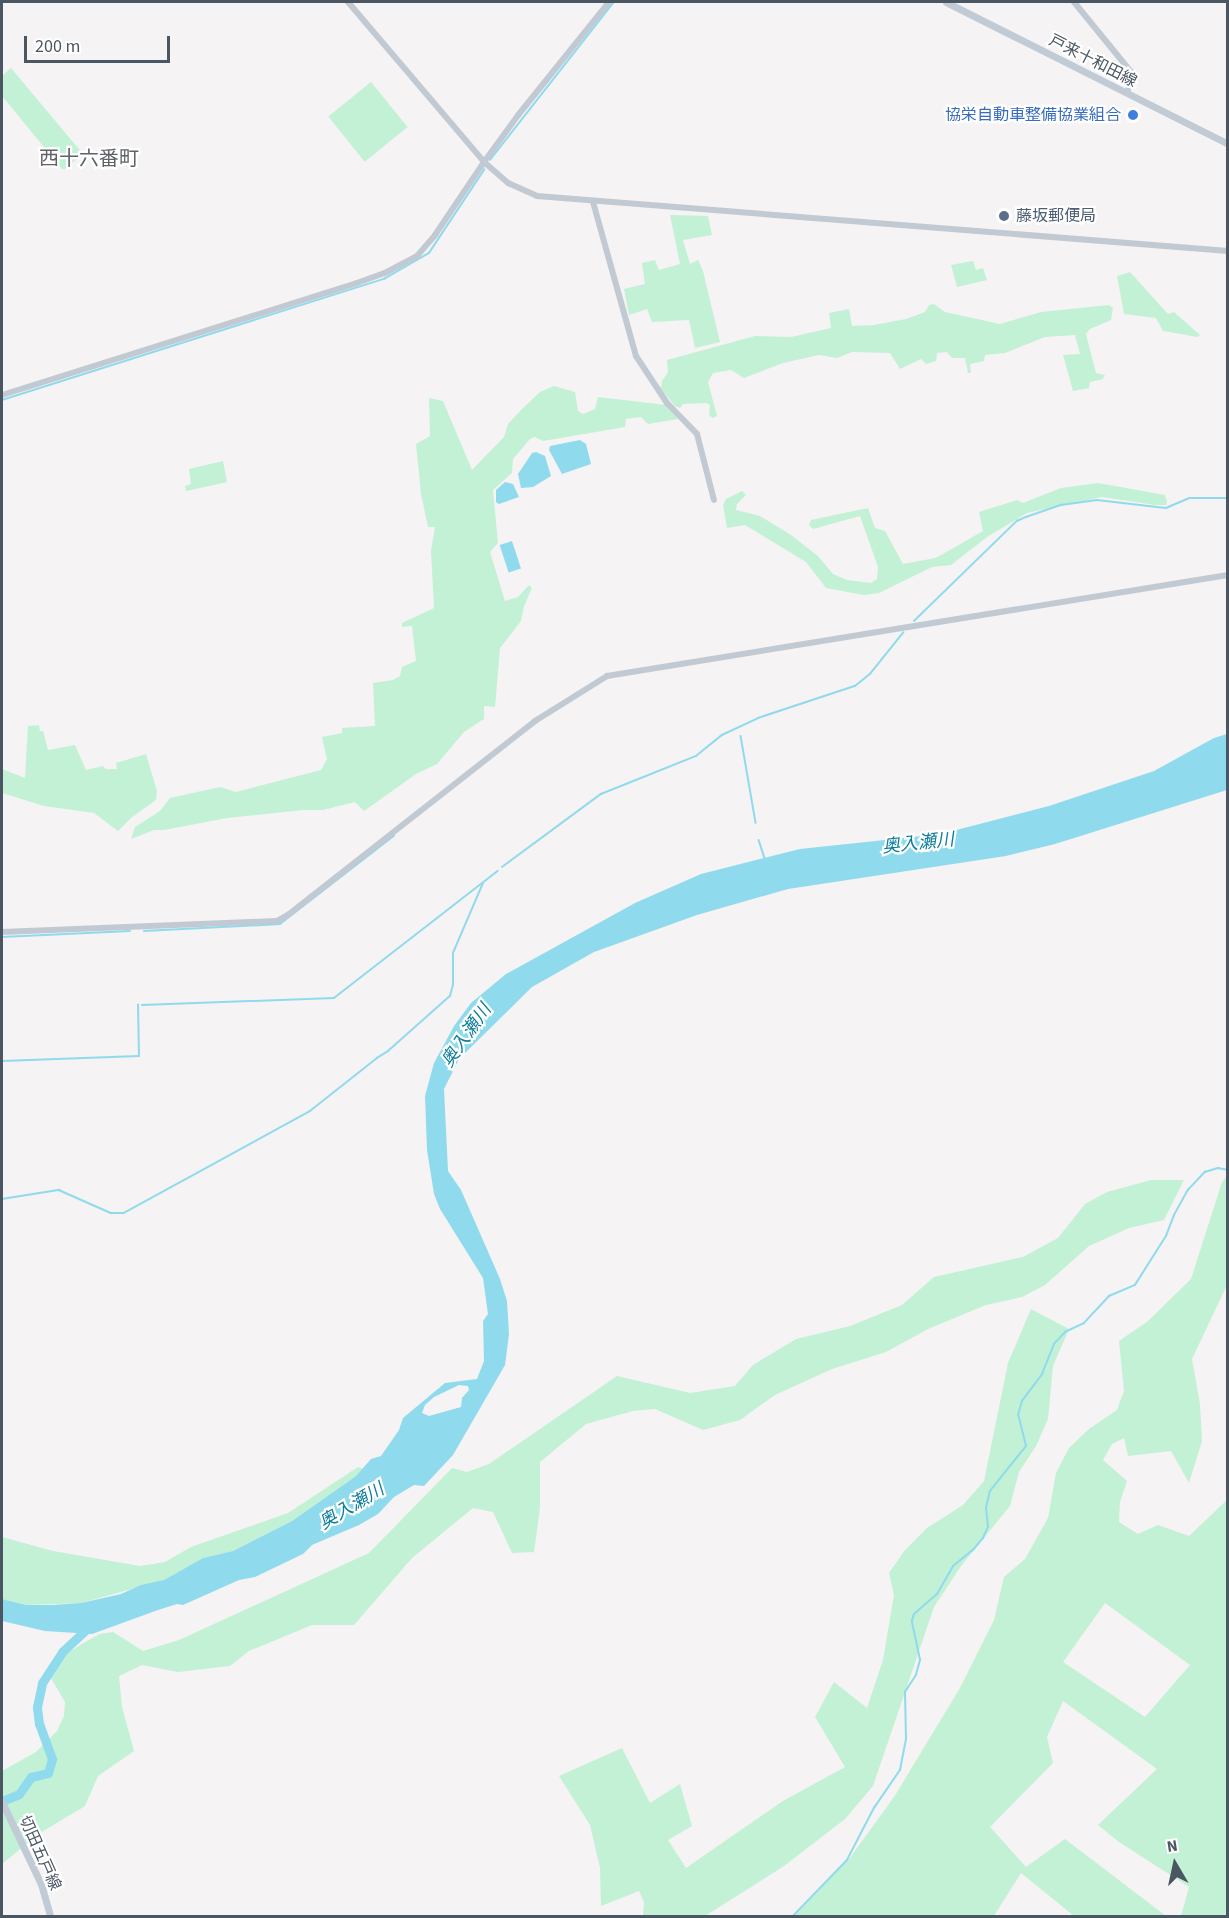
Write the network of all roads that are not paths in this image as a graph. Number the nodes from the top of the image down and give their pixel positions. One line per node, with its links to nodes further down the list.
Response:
1 (348, 2): 7 (street)
2 (609, 2): 7 (street)
3 (946, 2): 5 (main road, 戸来十和田線)
4 (1074, 2): 5 (street)
5 (1127, 93): 6 (main road, 戸来十和田線)
6 (1227, 144)
7 (484, 162): 8 (street); 10 (street)
8 (593, 202): 9 (street); 11 (street)
9 (1227, 251)
10 (2, 395)
11 (714, 500)
12 (1227, 575): 13 (street)
13 (2, 932)
14 (3, 1805): 15 (main road, 切田五戸線)
15 (50, 1917)

